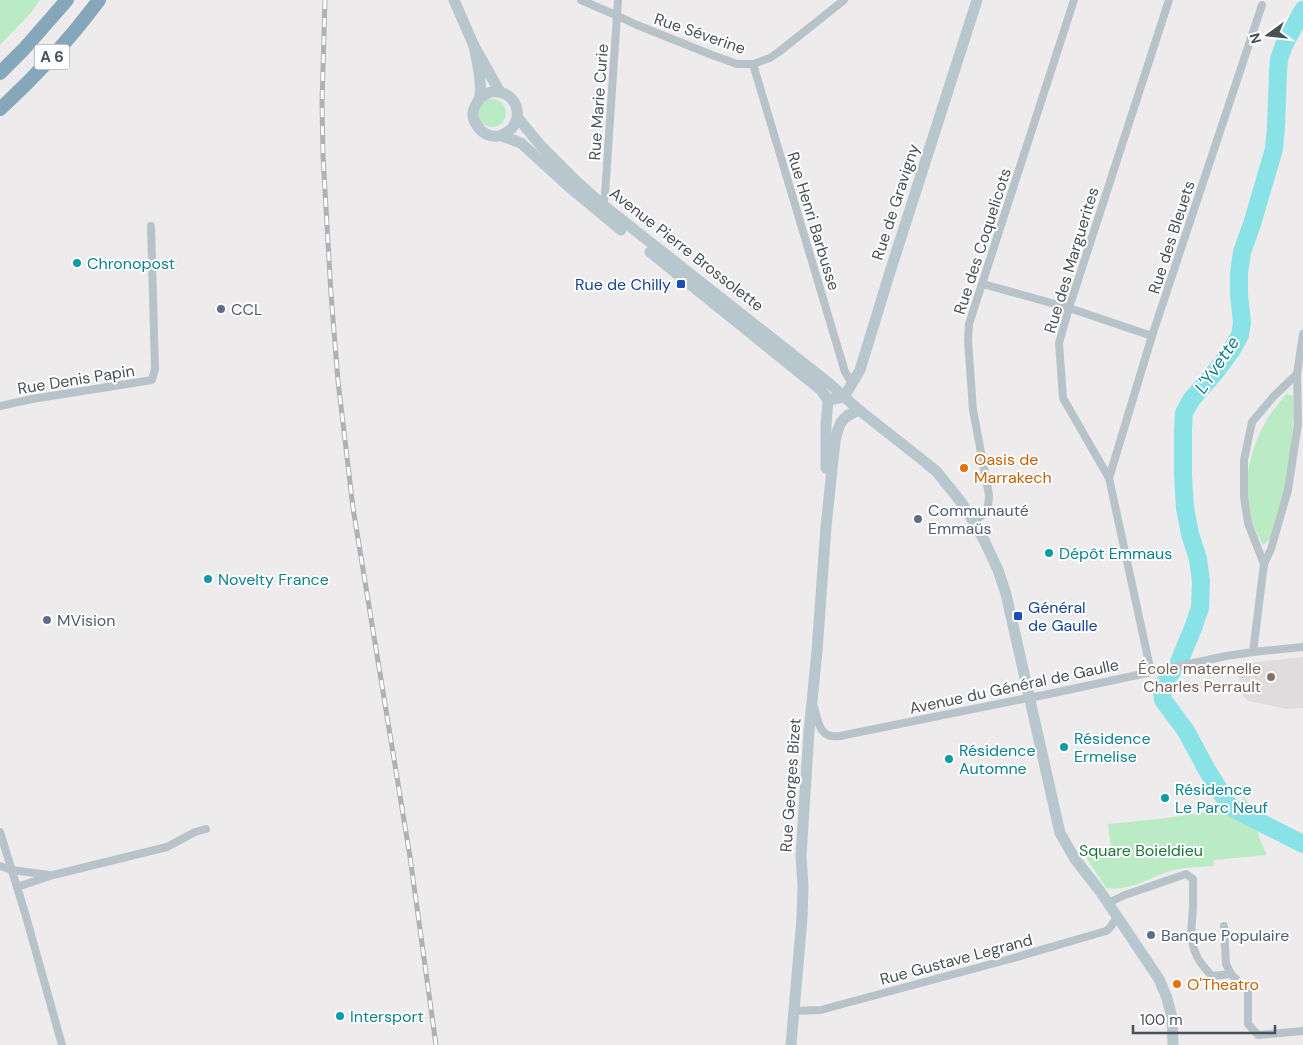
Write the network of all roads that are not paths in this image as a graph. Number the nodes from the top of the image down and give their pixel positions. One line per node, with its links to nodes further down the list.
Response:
1 (66, 0): 16 (highway, A 6)
2 (99, 0): 19 (highway, A 6)
3 (454, 0): 14 (main road, Avenue Pierre Brossolette)
4 (581, 0): 13 (street)
5 (618, 0): 13 (street, Rue Marie Curie)
6 (832, 0): 12 (street)
7 (844, 0): 12 (street, Rue Séverine)
8 (976, 0): 29 (main road, Rue de Gravigny)
9 (1074, 0): 24 (street, Rue des Coquelicots)
10 (1169, 0): 25 (street, Rue des Marguerites)
11 (1262, 5): 27 (street, Rue des Bleuets)
12 (832, 10): 15 (street, Rue Séverine)
13 (618, 16): 15 (street, Rue Séverine); 22 (street, Rue Marie Curie)
14 (474, 46): 17 (main road, Avenue Pierre Brossolette); 18 (main road, Avenue Pierre Brossolette)
15 (753, 64): 29 (street, Rue Henri Barbusse)
16 (0, 73)
17 (500, 92): 18 (main road); 20 (main road, Avenue Pierre Brossolette)
18 (481, 97): 21 (main road, Avenue Pierre Brossolette)
19 (0, 109)
20 (518, 118): 21 (main road); 22 (main road, Avenue Pierre Brossolette)
21 (502, 136): 31 (main road, Avenue Pierre Brossolette)
22 (603, 205): 30 (main road, Avenue Pierre Brossolette)
23 (151, 226): 32 (street, Rue Denis Papin)
24 (983, 284): 25 (street); 35 (street, Rue des Coquelicots)
25 (1069, 308): 27 (street); 34 (street, Rue des Marguerites)
26 (1303, 334): 28 (street)
27 (1152, 336): 34 (street, Rue des Bleuets)
28 (1297, 374): 37 (street); 37 (street)
29 (852, 383): 30 (main road, Rue de Gravigny)
30 (844, 397): 31 (main road); 33 (main road, Avenue Pierre Brossolette)
31 (828, 400): 36 (main road, Rue Georges Bizet)
32 (0, 406)
33 (859, 410): 35 (main road, Avenue Pierre Brossolette); 36 (main road, Rue Georges Bizet)
34 (1109, 478): 40 (street, Rue des Marguerites)
35 (974, 522): 41 (main road, Avenue Pierre Brossolette)
36 (826, 527): 42 (main road, Rue Georges Bizet)
37 (1264, 564): 39 (street)
38 (1303, 647): 39 (street, Avenue du Général de Gaulle)
39 (1253, 652): 40 (street, Avenue du Général de Gaulle)
40 (1151, 672): 41 (street, Avenue du Général de Gaulle)
41 (1029, 698): 42 (street, Avenue du Général de Gaulle); 50 (main road)
42 (812, 703): 54 (main road, Rue Georges Bizet)
43 (206, 828): 48 (street)
44 (0, 832): 45 (street)
45 (2, 846): 47 (street)
46 (0, 866): 47 (street)
47 (12, 870): 48 (street); 49 (street)
48 (54, 875): 49 (street)
49 (17, 887): 56 (street)
50 (1108, 903): 51 (main road); 53 (street)
51 (1118, 917): 54 (street, Rue Gustave Legrand); 58 (main road)
52 (1224, 926): 53 (street)
53 (1231, 974): 55 (street)
54 (794, 1011): 57 (main road, Rue Georges Bizet)
55 (1303, 1032)
56 (62, 1045)
57 (792, 1045)
58 (1173, 1045)

